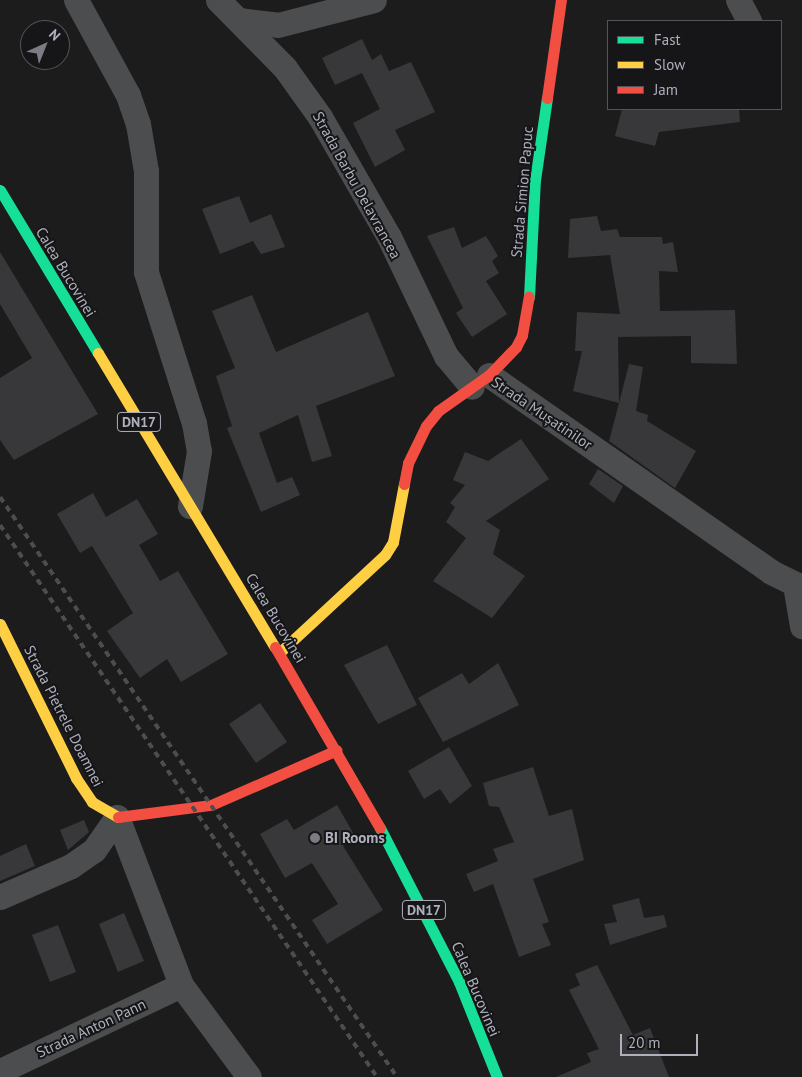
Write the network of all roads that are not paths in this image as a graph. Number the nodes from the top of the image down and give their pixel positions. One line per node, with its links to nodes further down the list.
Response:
1 (76, 0): 10 (street)
2 (218, 0): 6 (street, Strada Barbu Delavrancea)
3 (374, 0): 6 (street)
4 (561, 0): 9 (main road, Strada Simion Papuc)
5 (738, 0): 7 (street)
6 (239, 20): 9 (street, Strada Barbu Delavrancea)
7 (748, 20)
8 (0, 190): 10 (main road, Calea Bucovinei / DN17)
9 (480, 381): 11 (street, Strada Mușatinilor); 14 (main road, Strada Mușatinilor)
10 (190, 506): 14 (main road, Calea Bucovinei / DN17)
11 (798, 586): 13 (street)
12 (0, 624): 16 (main road, Strada Pietrele Doamnei)
13 (802, 626)
14 (279, 653): 15 (main road, Calea Bucovinei / DN17)
15 (337, 750): 16 (main road); 21 (main road, Calea Bucovinei / DN17)
16 (117, 817): 17 (street); 18 (street)
17 (0, 897)
18 (181, 985): 19 (street, Strada Anton Pann); 20 (street)
19 (0, 1071)
20 (249, 1077)
21 (497, 1077)

